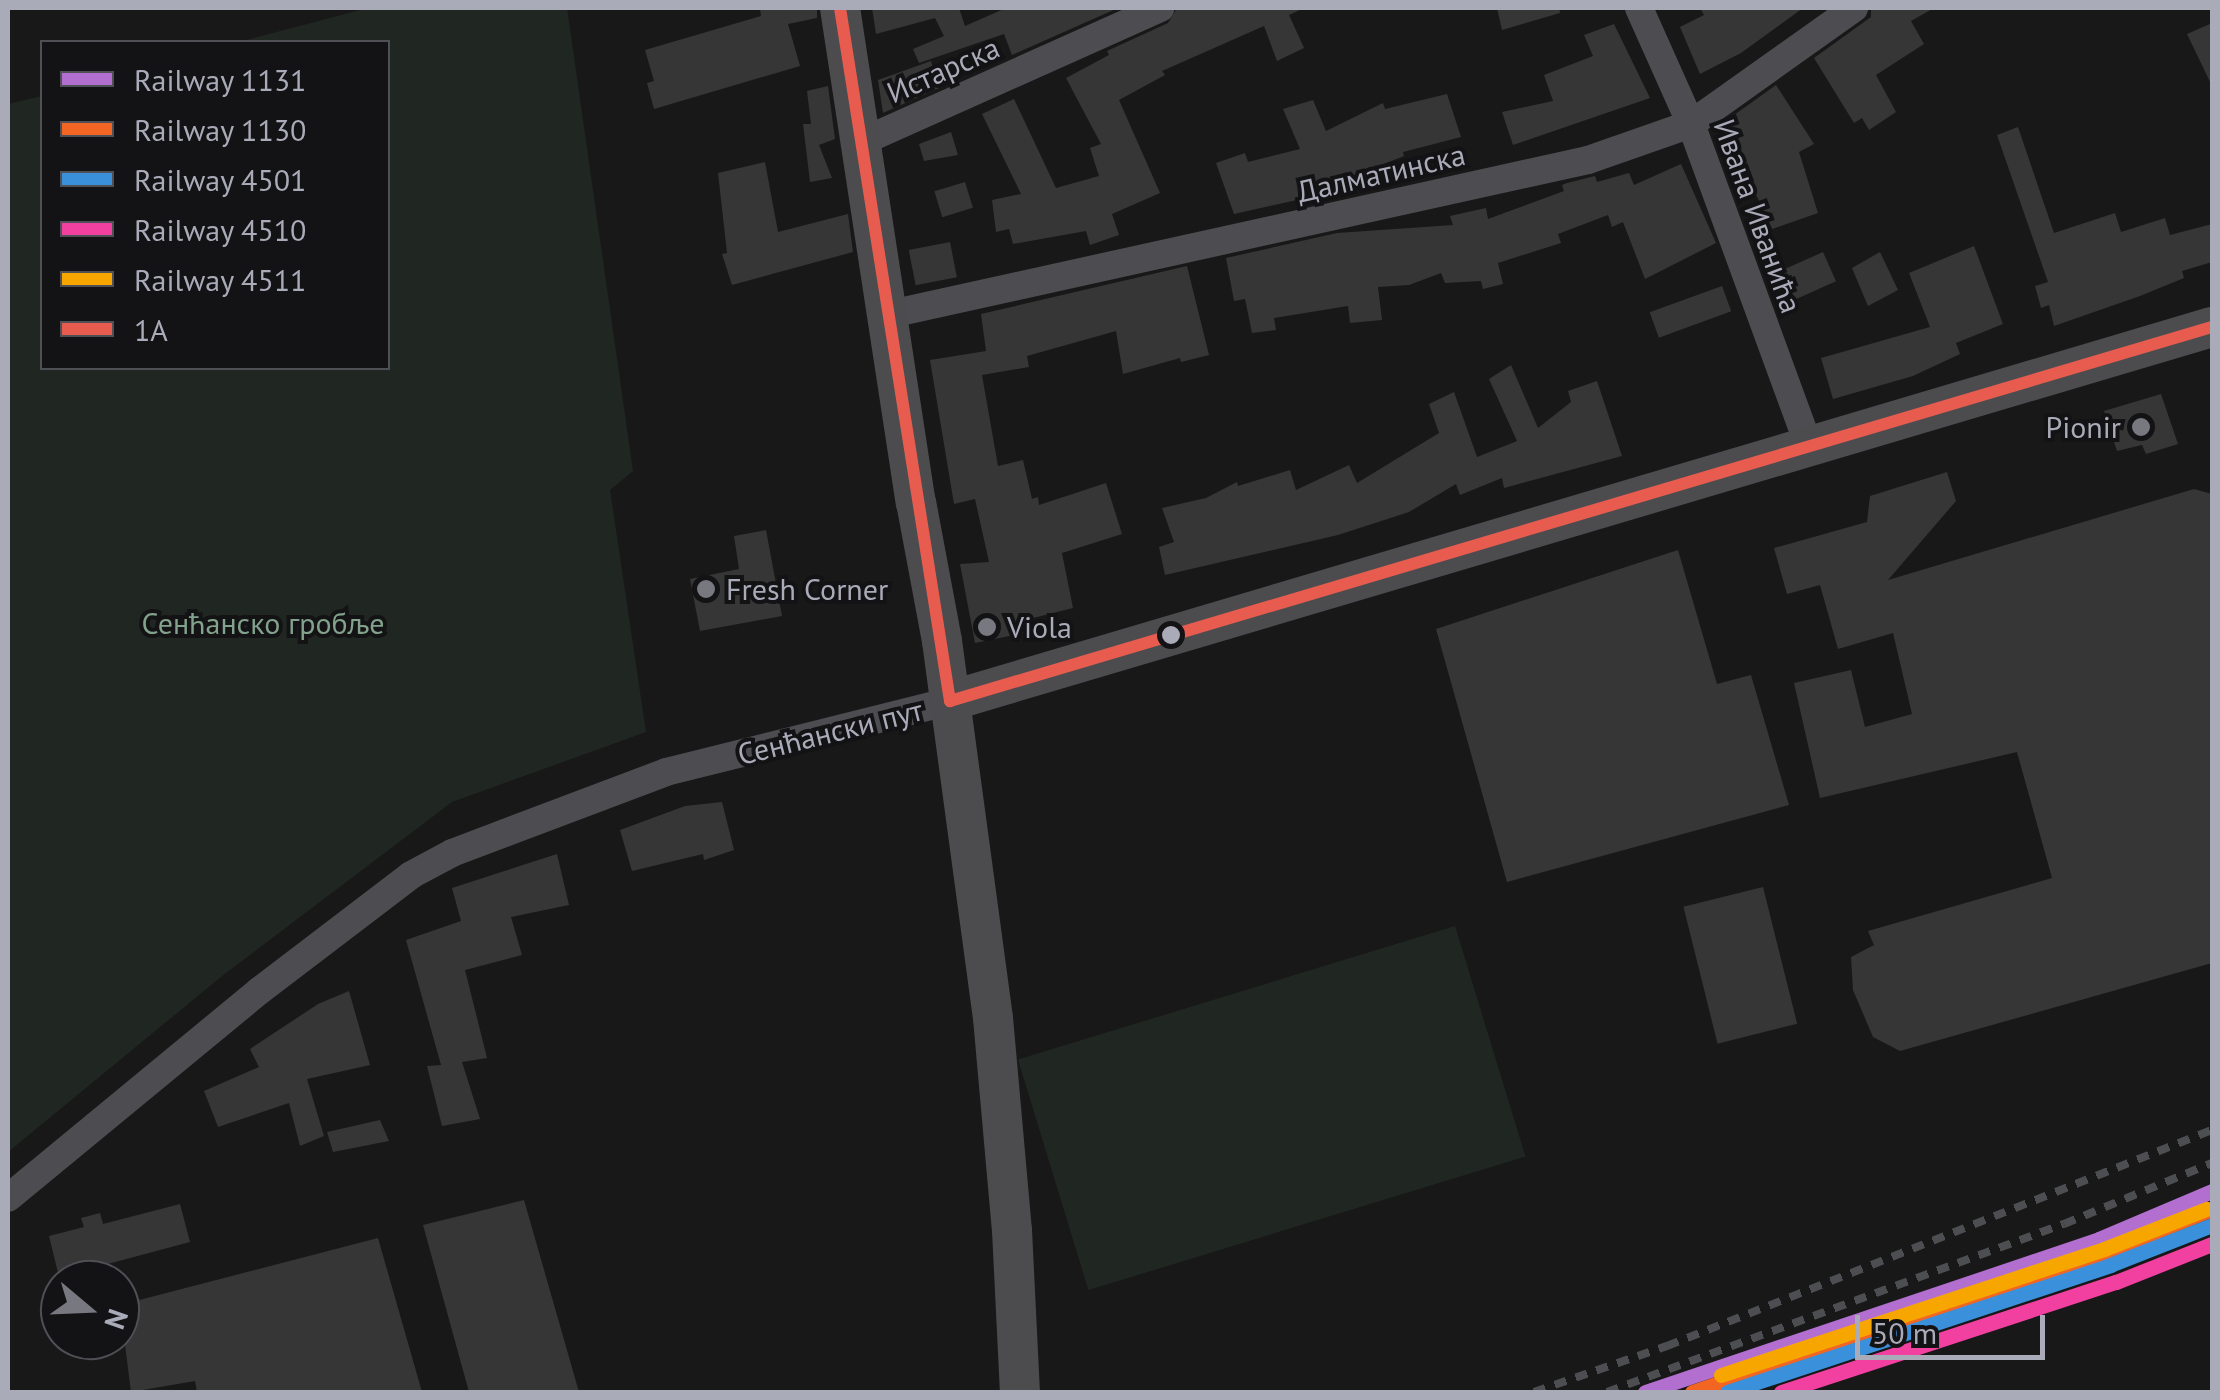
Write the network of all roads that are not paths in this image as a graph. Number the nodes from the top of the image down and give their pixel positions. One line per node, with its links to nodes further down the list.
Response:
1 (840, 8): 6 (main road)
2 (1160, 8): 6 (street, Истарска)
3 (1639, 8): 5 (street, Ивана Иванића)
4 (1854, 8): 5 (street, Далматинска)
5 (1691, 124): 7 (street, Далматинска); 9 (street, Ивана Иванића)
6 (862, 142): 7 (main road)
7 (886, 316): 10 (main road)
8 (2212, 327): 9 (main road, Сенћански пут)
9 (1810, 449): 10 (main road, Сенћански пут)
10 (950, 702): 11 (street, Сенћански пут); 12 (main road)
11 (8, 1198)
12 (1020, 1392)

